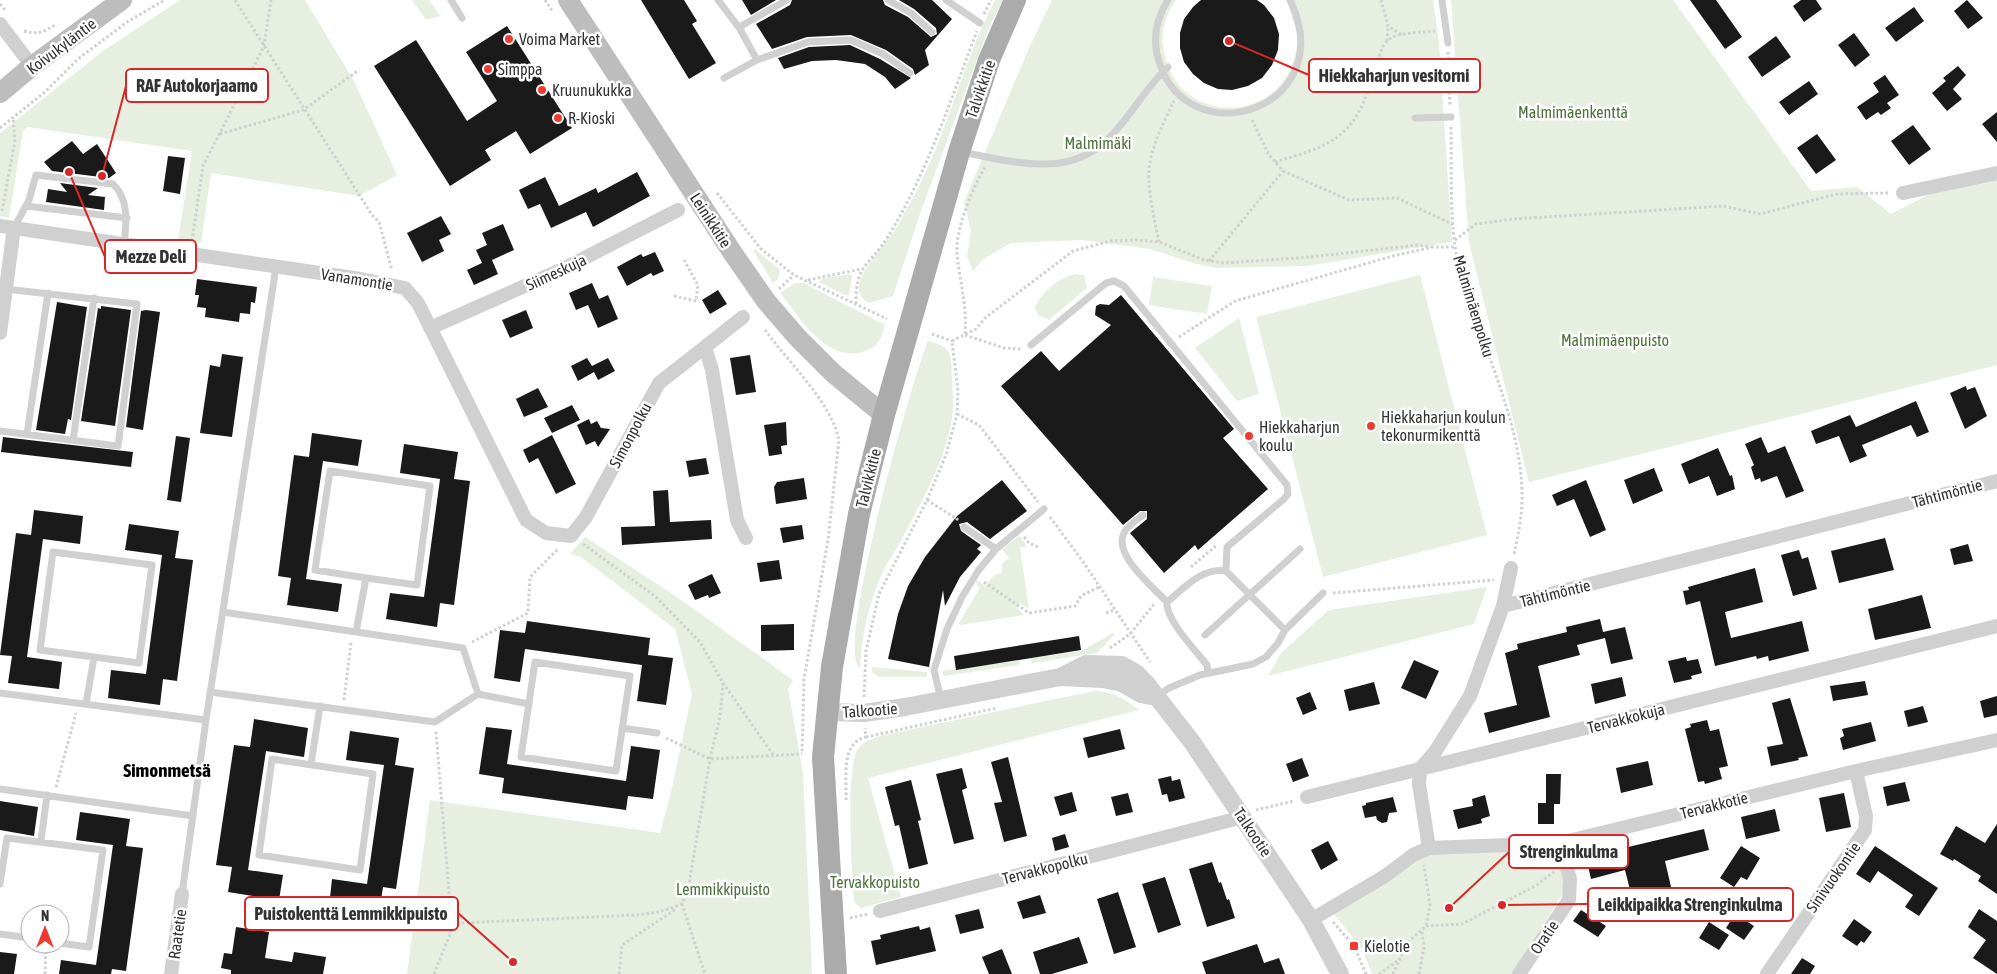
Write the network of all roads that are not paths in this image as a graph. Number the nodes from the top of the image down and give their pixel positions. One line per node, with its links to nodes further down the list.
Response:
1 (122, 0): 21 (main road, Koivukyläntie)
2 (451, 0): 14 (lane)
3 (568, 0): 45 (main road, Leinikkitie)
4 (718, 0): 13 (lane)
5 (727, 0): 13 (lane)
6 (787, 0): 17 (lane)
7 (888, 0): 18 (lane)
8 (946, 0): 15 (lane)
9 (1015, 0): 28 (main road, Talvikkitie)
10 (1168, 0): 22 (lane)
11 (1290, 0): 22 (lane)
12 (1442, 0): 19 (lane)
13 (727, 11): 17 (lane)
14 (462, 18)
15 (980, 22)
16 (4, 29): 21 (street)
17 (740, 29): 20 (lane)
18 (932, 32)
19 (1448, 43)
20 (757, 60): 23 (lane); 24 (lane)
21 (32, 66): 25 (main road, Koivukyläntie)
22 (1165, 69): 28 (lane)
23 (910, 73)
24 (724, 78)
25 (0, 93)
26 (1451, 117): 27 (lane)
27 (1415, 118)
28 (959, 152): 45 (main road, Talvikkitie)
29 (1997, 173): 30 (street)
30 (1903, 193)
31 (26, 206): 33 (lane); 33 (lane); 34 (lane)
32 (678, 210): 41 (street, Siimeskuja)
33 (127, 218): 35 (lane)
34 (7, 228): 35 (street, Vanamontie); 37 (street)
35 (124, 246): 36 (street, Vanamontie)
36 (276, 267): 41 (street, Vanamontie); 64 (lane)
37 (6, 289): 38 (lane); 42 (street)
38 (48, 293): 39 (lane); 47 (lane)
39 (94, 298): 48 (lane); 48 (lane)
40 (743, 318): 44 (street, Simonpolku)
41 (430, 328): 53 (street, Vanamontie)
42 (0, 333)
43 (1031, 346): 57 (lane)
44 (704, 347): 53 (street, Simonpolku); 54 (street)
45 (884, 415): 79 (main road, Talvikkitie)
46 (0, 431): 47 (lane)
47 (28, 434): 48 (lane)
48 (73, 440)
49 (1997, 480): 63 (street, Tähtimöntie)
50 (1044, 509): 55 (lane)
51 (1143, 515): 62 (lane)
52 (964, 527): 55 (lane)
53 (571, 536)
54 (746, 538)
55 (996, 549): 75 (lane)
56 (1300, 549): 61 (lane)
57 (1226, 571): 61 (lane); 62 (lane)
58 (1510, 574): 63 (street)
59 (366, 578): 59 (lane); 67 (lane)
60 (1323, 593): 66 (lane)
61 (1250, 594): 66 (lane); 68 (lane)
62 (1167, 602): 70 (lane)
63 (1503, 606): 85 (street, Tähtimöntie)
64 (223, 612): 67 (lane); 71 (lane)
65 (1997, 626): 85 (street, Tervakkokuja)
66 (1285, 630): 70 (lane)
67 (354, 632): 73 (lane)
68 (1205, 635)
69 (94, 657): 69 (lane); 76 (lane)
70 (1208, 673): 74 (lane)
71 (210, 692): 78 (lane); 80 (lane)
72 (0, 693): 76 (lane)
73 (478, 694): 77 (lane); 78 (lane)
74 (1156, 697): 75 (street, Talkootie); 90 (street, Talkootie)
75 (941, 700): 79 (street, Talkootie)
76 (86, 704): 80 (lane)
77 (529, 704): 81 (lane); 81 (lane)
78 (320, 706): 84 (lane)
79 (826, 712): 103 (main road, Talvikkitie)
80 (206, 720): 91 (lane)
81 (622, 728): 82 (lane)
82 (657, 733)
83 (1997, 740): 86 (street, Tervakkotie)
84 (311, 764): 84 (lane)
85 (1420, 769): 89 (street, Tervakkokuja); 94 (street)
86 (1856, 771): 93 (street, Tervakkotie); 106 (street, Sinivuokontie)
87 (0, 789): 88 (lane)
88 (50, 795): 91 (lane); 92 (lane)
89 (1307, 797)
90 (1249, 814): 97 (street, Tervakkopolku); 98 (street, Talkootie)
91 (193, 816): 96 (lane)
92 (41, 841): 95 (lane); 101 (lane)
93 (1560, 843): 94 (street, Tervakkotie); 105 (street, Oratie)
94 (1424, 850): 98 (street)
95 (0, 884)
96 (182, 894): 102 (street, Raatetie)
97 (880, 911)
98 (1311, 920): 104 (street, Talkootie)
99 (0, 934): 100 (lane)
100 (20, 937)
101 (70, 944)
102 (171, 974)
103 (836, 974)
104 (1340, 974)
105 (1520, 974)
106 (1767, 974)

